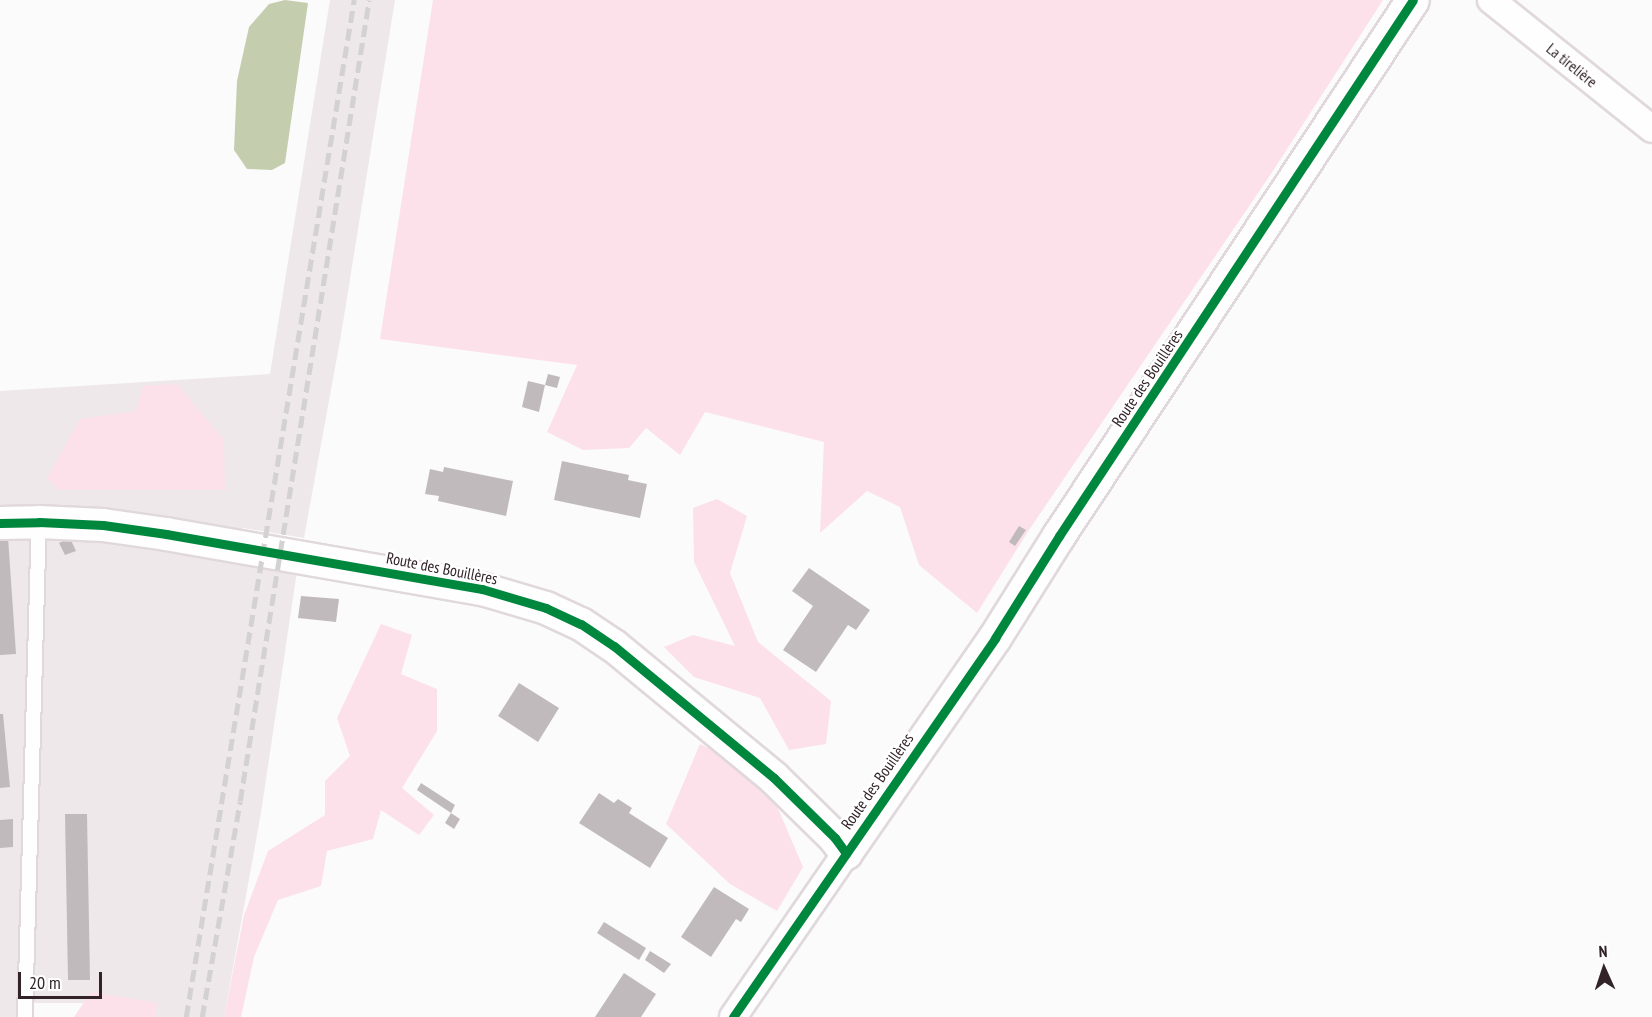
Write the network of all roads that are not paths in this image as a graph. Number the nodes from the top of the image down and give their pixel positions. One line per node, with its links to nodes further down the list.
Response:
1 (1413, 0): 6 (street, Route des Bouillères)
2 (1491, 0): 3 (street, La tirelière)
3 (1652, 129)
4 (39, 522): 5 (street, Route des Bouillères); 6 (street, Route des Bouillères); 7 (lane)
5 (0, 523)
6 (846, 853): 8 (street)
7 (25, 1017)
8 (733, 1017)

